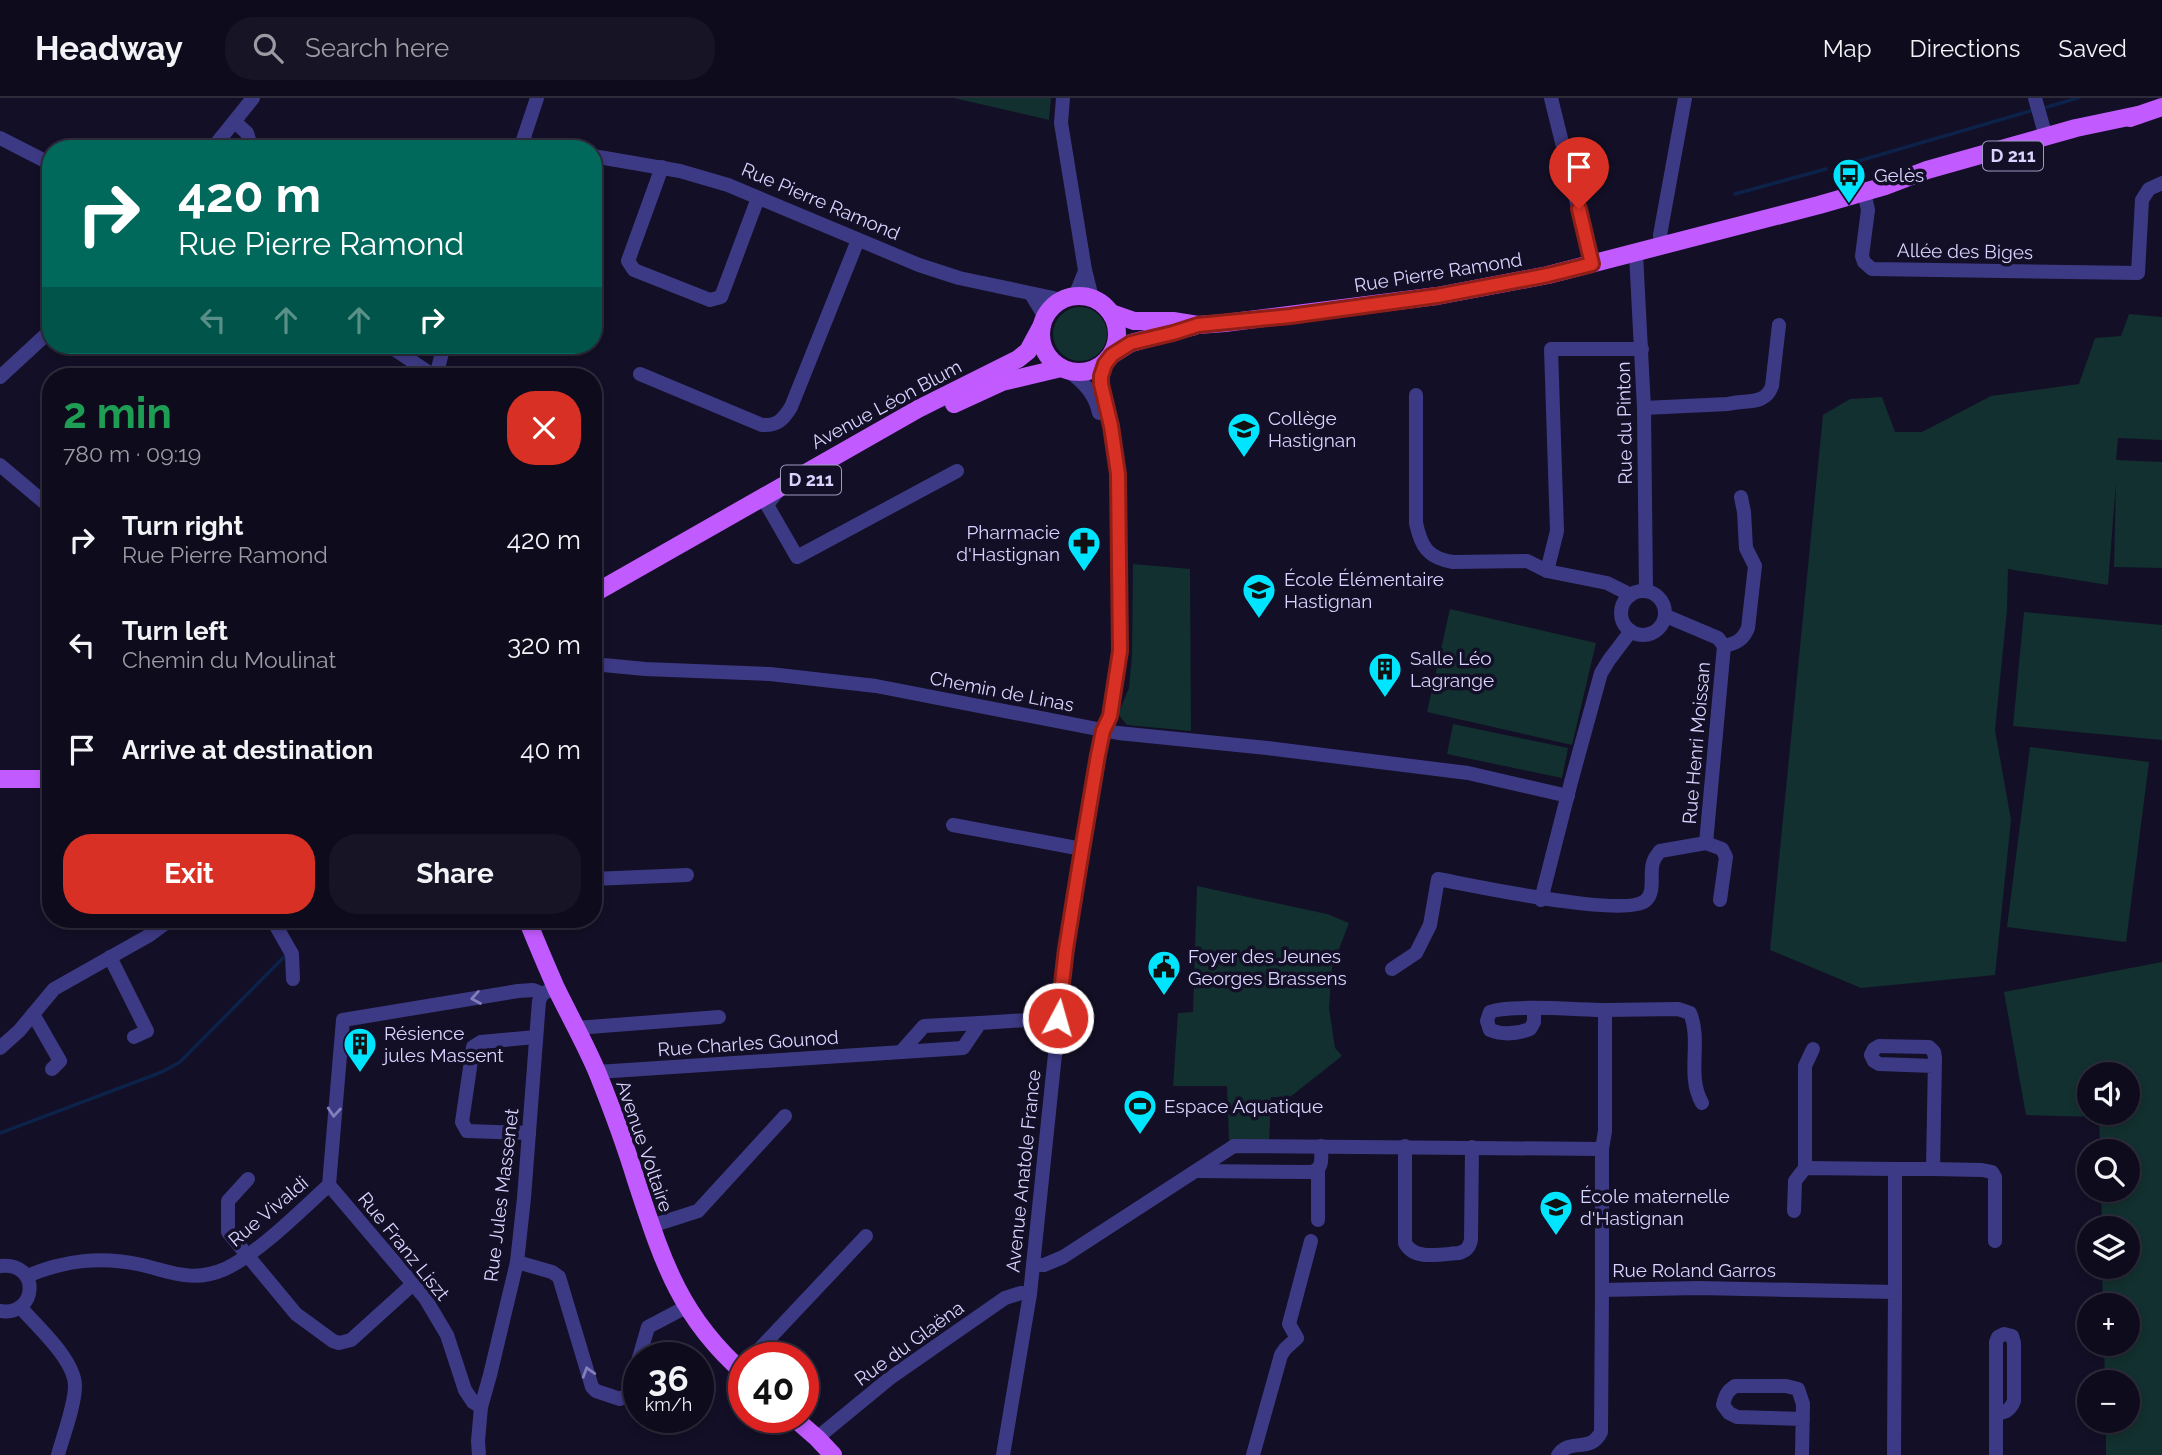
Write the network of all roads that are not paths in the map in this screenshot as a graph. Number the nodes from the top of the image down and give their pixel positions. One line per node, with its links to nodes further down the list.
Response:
1 (253, 98): 9 (street)
2 (537, 98): 14 (street)
3 (1063, 98): 27 (street)
4 (1551, 98): 25 (street)
5 (1685, 98): 23 (street)
6 (2035, 98): 10 (street)
7 (2162, 107): 8 (main road, Rue Pierre Ramond / D 211)
8 (2138, 115): 10 (main road, Rue Pierre Ramond / D 211); 19 (main road, Rue Pierre Ramond / D 211)
9 (235, 122): 12 (street); 13 (street)
10 (2046, 137): 19 (main road, Rue Pierre Ramond / D 211)
11 (0, 138): 16 (street)
12 (220, 140)
13 (249, 140)
14 (523, 140)
15 (602, 157): 17 (street, Rue Pierre Ramond)
16 (42, 159)
17 (662, 167): 21 (street, Rue Pierre Ramond); 21 (street)
18 (2162, 183): 20 (street, Allée des Biges)
19 (1885, 186): 20 (main road, Rue Pierre Ramond / D 211)
20 (1864, 192): 23 (main road, Rue Pierre Ramond / D 211)
21 (758, 198): 22 (street, Rue Pierre Ramond)
22 (858, 240): 26 (street, Rue Pierre Ramond); 38 (street)
23 (1662, 247): 24 (main road, Rue Pierre Ramond / D 211)
24 (1636, 254): 25 (main road, Rue Pierre Ramond / D 211); 33 (street, Rue du Pinton)
25 (1592, 264): 30 (main road, Rue Pierre Ramond / D 211)
26 (1031, 294): 27 (street, Rue Pierre Ramond); 29 (street)
27 (1077, 298): 28 (main road); 29 (main road)
28 (1111, 313): 30 (main road, Rue Pierre Ramond / D 211); 35 (main road)
29 (1043, 321): 37 (main road); 44 (main road, Avenue Léon Blum / D 211)
30 (1198, 325): 35 (main road, Rue Pierre Ramond / D 211)
31 (1779, 325): 41 (street)
32 (42, 338): 39 (street)
33 (1642, 349): 41 (street, Rue du Pinton); 48 (street)
34 (402, 354): 36 (street)
35 (1108, 359): 37 (main road); 57 (street, Avenue Anatole France)
36 (423, 368)
37 (1065, 370): 47 (main road, Avenue Léon Blum / D 211); 57 (street, Avenue Anatole France)
38 (640, 374)
39 (0, 377)
40 (1416, 395): 48 (street)
41 (1644, 408): 50 (street, Rue du Pinton)
42 (0, 465): 46 (street)
43 (957, 471): 47 (street)
44 (783, 484): 47 (street); 49 (main road, Avenue Léon Blum / D 211)
45 (1741, 497): 55 (street, Rue Henri Moissan)
46 (42, 500)
47 (767, 505): 52 (main road, Avenue Léon Blum / D 211)
48 (1547, 571): 51 (street)
49 (602, 589)
50 (1646, 591): 51 (street); 53 (street)
51 (1631, 594): 54 (street)
52 (602, 599)
53 (1666, 616): 54 (street); 55 (street, Rue Henri Moissan)
54 (1631, 631): 62 (street)
55 (1724, 646): 64 (street, Rue Henri Moissan)
56 (602, 665): 57 (street, Chemin de Linas)
57 (1103, 731): 62 (street, Chemin de Linas); 65 (street, Avenue Anatole France)
58 (42, 767): 59 (main road)
59 (0, 769)
60 (0, 779): 61 (main road)
61 (42, 779)
62 (1568, 796): 68 (street)
63 (953, 825): 65 (street)
64 (1706, 843): 68 (street, Rue Henri Moissan); 69 (street, Rue Henri Moissan)
65 (1082, 849): 83 (street, Avenue Anatole France)
66 (687, 874): 67 (street)
67 (602, 878)
68 (1541, 900): 76 (street, Rue Henri Moissan)
69 (1720, 900)
70 (147, 928): 74 (street)
71 (159, 928): 74 (street)
72 (277, 928): 77 (street)
73 (530, 928): 78 (main road, Avenue Voltaire)
74 (148, 936): 75 (street)
75 (110, 957): 81 (street); 86 (street)
76 (1392, 969)
77 (293, 979)
78 (550, 990): 85 (main road, Avenue Voltaire); 87 (street, Rue Jules Massenet); 107 (street, one-way to 107)
79 (1534, 1009): 80 (street)
80 (1605, 1010): 94 (street); 100 (street, Rue Roland Garros)
81 (33, 1014): 88 (street); 92 (street)
82 (719, 1017): 85 (street)
83 (1058, 1018): 84 (street); 116 (street, Avenue Anatole France)
84 (980, 1023): 90 (street); 90 (street, Rue Charles Gounod)
85 (576, 1028): 93 (main road, Avenue Voltaire)
86 (134, 1037)
87 (536, 1037): 96 (street, Rue Jules Massenet); 96 (street)
88 (0, 1048)
89 (1813, 1049): 101 (street)
90 (901, 1052): 93 (street, Rue Charles Gounod)
91 (1934, 1066): 103 (street)
92 (52, 1069)
93 (597, 1072): 110 (main road, Avenue Voltaire)
94 (1702, 1102)
95 (785, 1116): 110 (street)
96 (529, 1133): 115 (street, Rue Jules Massenet)
97 (1321, 1146): 98 (street); 104 (street); 105 (street)
98 (1405, 1146): 99 (street); 99 (street)
99 (1472, 1147): 100 (street)
100 (1602, 1149): 120 (street, Rue Roland Garros)
101 (1805, 1168): 102 (street); 108 (street)
102 (1895, 1169): 103 (street); 121 (street)
103 (1933, 1169): 113 (street)
104 (1318, 1170): 105 (street); 109 (street)
105 (1196, 1171): 116 (street)
106 (248, 1179): 114 (street)
107 (329, 1185): 114 (street, Rue Vivaldi); 119 (street, Rue Franz Liszt)
108 (1794, 1211)
109 (1318, 1220)
110 (651, 1226): 124 (main road, Avenue Voltaire)
111 (866, 1236): 127 (street)
112 (1311, 1241): 139 (street)
113 (1995, 1241)
114 (248, 1256): 118 (street, Rue Vivaldi); 119 (street)
115 (517, 1262): 129 (street, one-way to 115); 130 (street, Rue Jules Massenet)
116 (1033, 1265): 122 (street, Avenue Anatole France)
117 (0, 1266): 118 (street)
118 (27, 1276): 123 (street)
119 (413, 1284): 130 (street, Rue Franz Liszt)
120 (1602, 1290): 121 (street, Rue Roland Garros); 140 (street)
121 (1895, 1292): 142 (street)
122 (1030, 1294): 134 (street, Rue du Glaëna); 138 (street, Avenue Anatole France)
123 (20, 1307): 125 (street); 135 (street)
124 (686, 1307): 126 (street); 128 (main road, Avenue Voltaire)
125 (0, 1311)
126 (644, 1342)
127 (768, 1342)
128 (728, 1353)
129 (623, 1397)
130 (481, 1406): 136 (street, Rue Jules Massenet)
131 (1996, 1414): 131 (street); 143 (street)
132 (1802, 1419): 132 (street); 141 (street)
133 (811, 1433): 134 (main road)
134 (817, 1438): 137 (main road)
135 (58, 1455)
136 (479, 1455)
137 (833, 1455)
138 (1003, 1455)
139 (1252, 1455)
140 (1558, 1455)
141 (1802, 1455)
142 (1894, 1455)
143 (1996, 1455)

